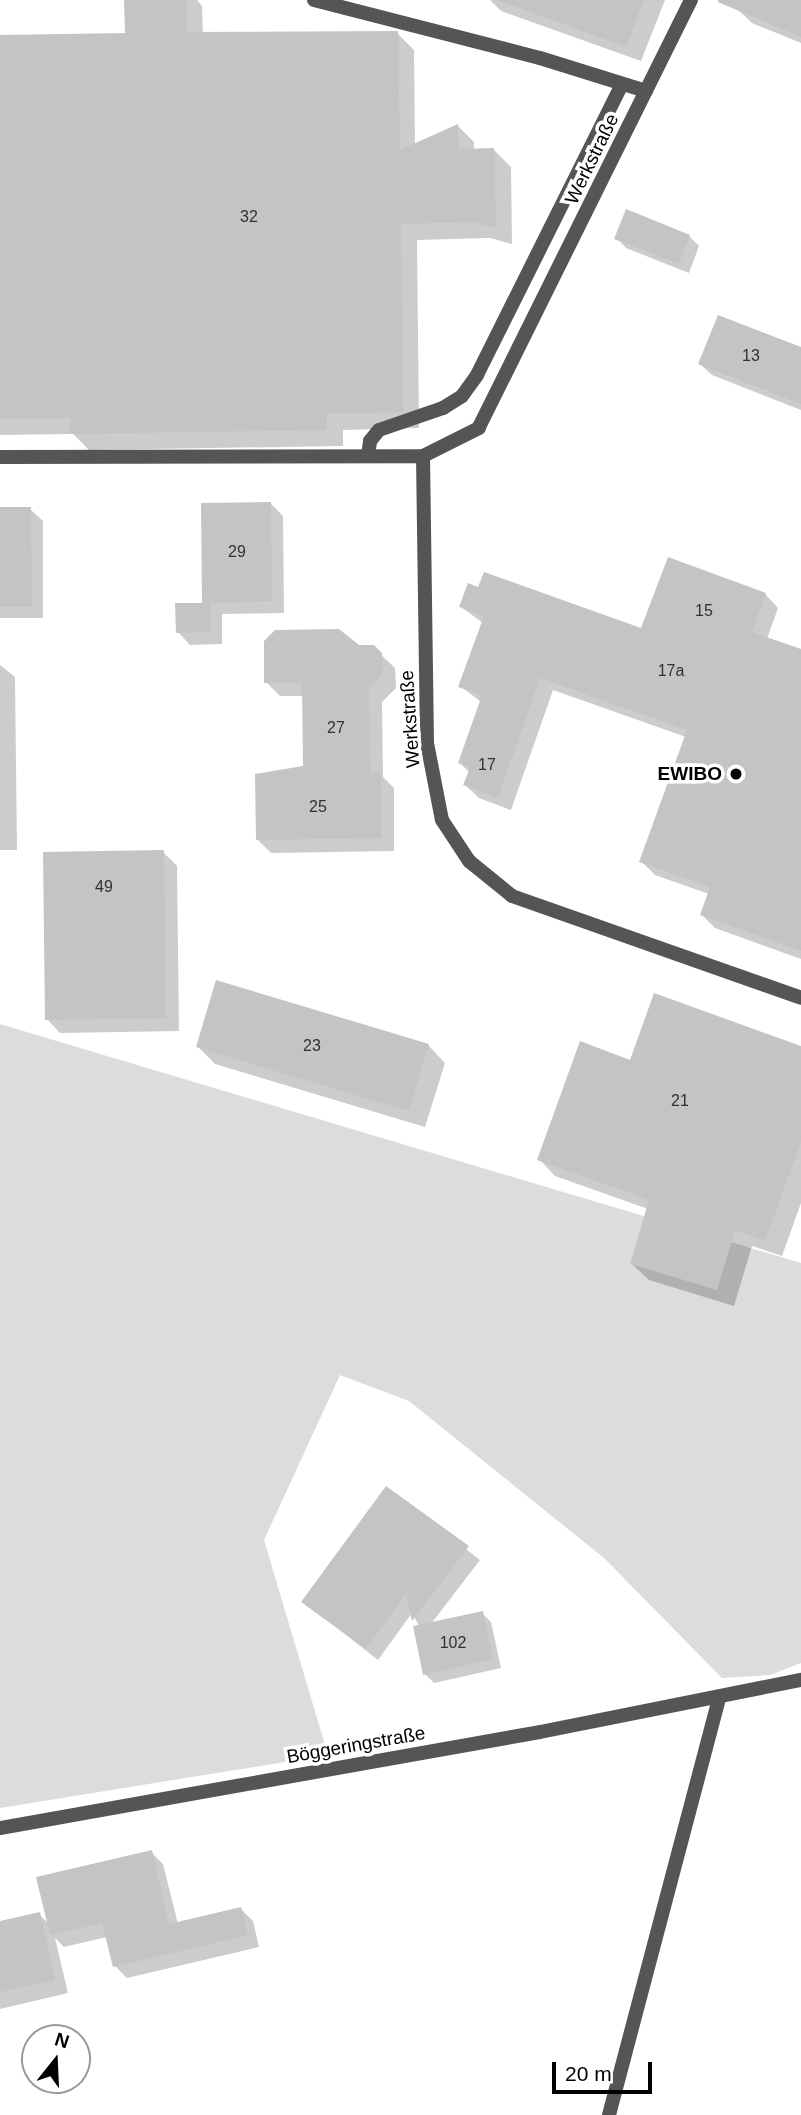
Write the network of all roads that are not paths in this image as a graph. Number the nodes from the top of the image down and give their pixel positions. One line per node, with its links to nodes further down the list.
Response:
1 (314, 0): 3 (street)
2 (691, 0): 4 (street, Werkstraße)
3 (622, 84): 4 (street); 5 (street)
4 (646, 92): 6 (street, Werkstraße)
5 (368, 456): 6 (street, Werkstraße); 7 (street, Werkstraße)
6 (423, 456): 8 (street, Werkstraße)
7 (0, 457)
8 (801, 998)
9 (801, 1680): 10 (street, Böggeringstraße)
10 (719, 1698): 11 (street, Böggeringstraße); 12 (street)
11 (0, 1828)
12 (609, 2115)

